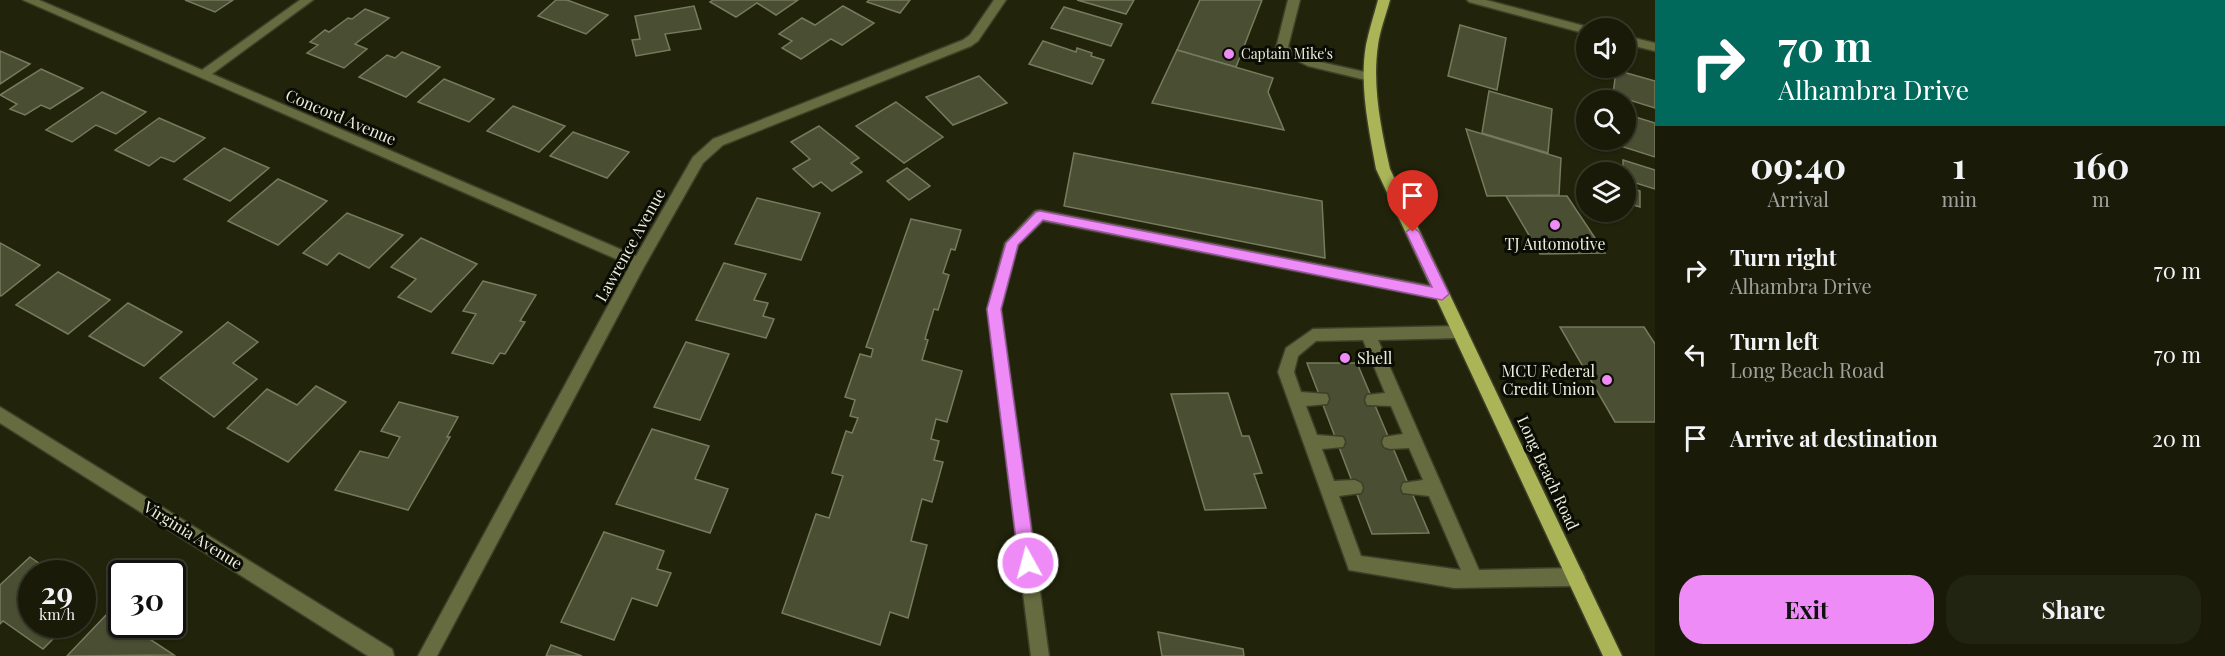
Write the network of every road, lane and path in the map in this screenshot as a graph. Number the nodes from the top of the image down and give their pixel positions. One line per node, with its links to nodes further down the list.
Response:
1 (29, 0): 10 (street, Concord Avenue)
2 (307, 0): 10 (street)
3 (1000, 0): 12 (street, Lawrence Avenue)
4 (1294, 0): 11 (street)
5 (1384, 0): 11 (main road, Long Beach Road)
6 (1473, 0): 7 (street)
7 (1576, 27)
8 (1636, 42): 9 (street)
9 (1655, 47)
10 (203, 75): 12 (street, Concord Avenue)
11 (1370, 77): 13 (main road, Long Beach Road)
12 (639, 263): 32 (street, Lawrence Avenue)
13 (1442, 294): 14 (main road, Long Beach Road); 33 (street)
14 (1460, 332): 15 (street); 29 (main road, Long Beach Road)
15 (1368, 334): 16 (street); 18 (street)
16 (1296, 399): 17 (street); 22 (street)
17 (1321, 399)
18 (1397, 399): 19 (street); 21 (street)
19 (1372, 400)
20 (0, 414): 31 (street, Virginia Avenue)
21 (1414, 441): 24 (street); 27 (street)
22 (1311, 442): 23 (street); 28 (street)
23 (1337, 442)
24 (1390, 442)
25 (1355, 488): 28 (street)
26 (1409, 488): 27 (street)
27 (1435, 488): 30 (street)
28 (1328, 489): 30 (street)
29 (1576, 577): 30 (street); 34 (main road, Long Beach Road)
30 (1474, 579)
31 (385, 656)
32 (427, 656)
33 (1040, 656)
34 (1613, 656)

